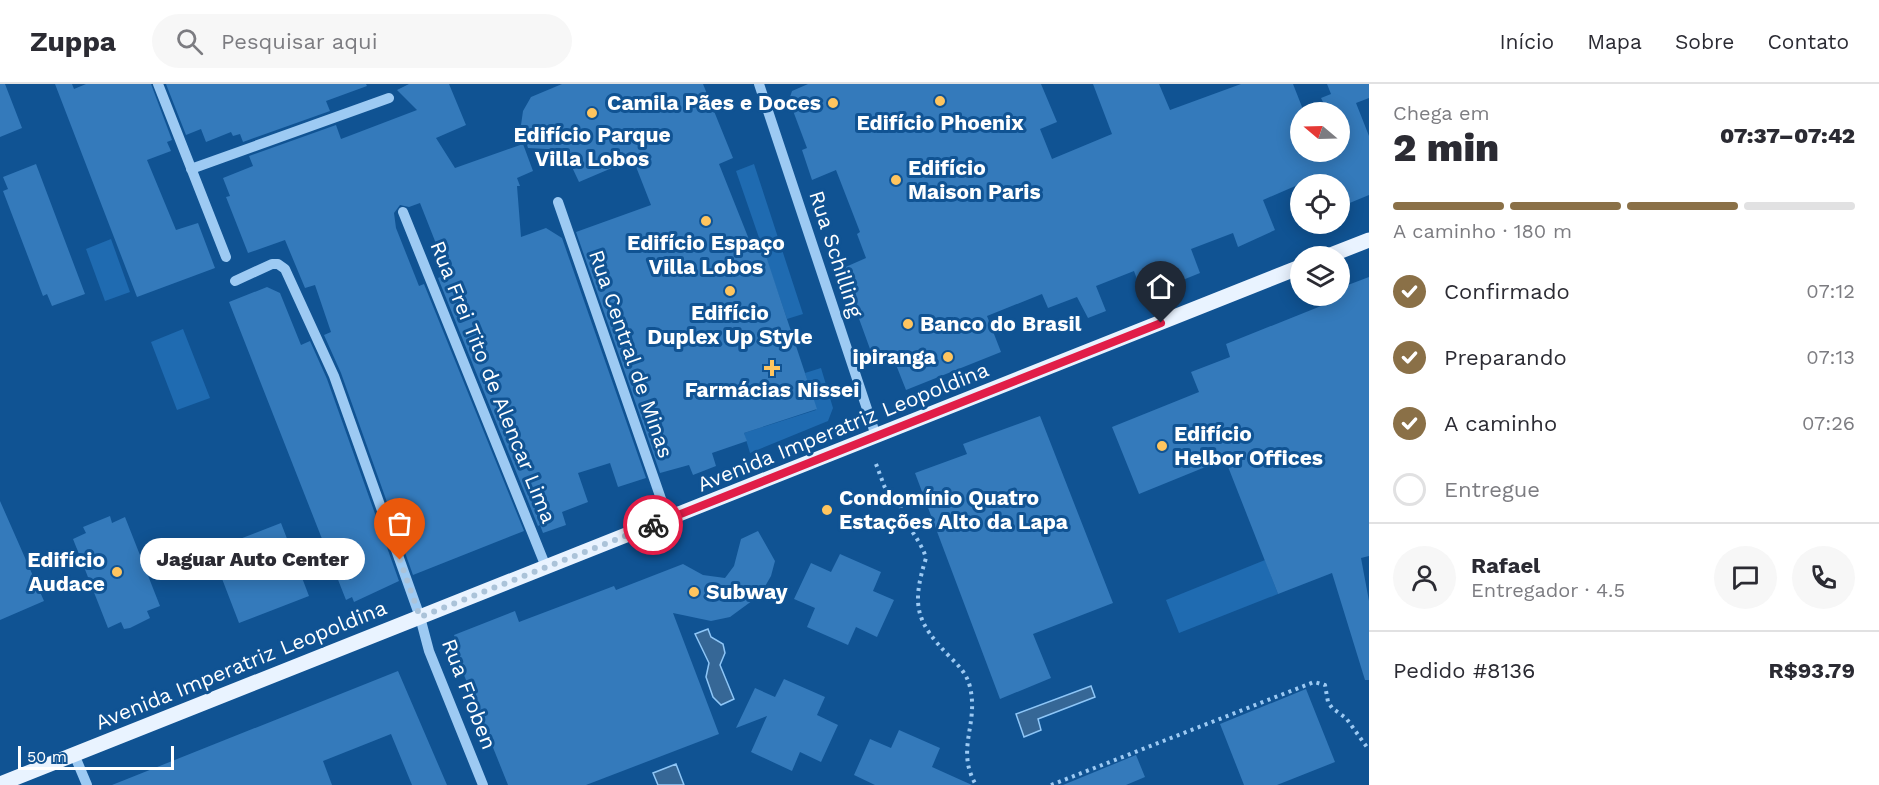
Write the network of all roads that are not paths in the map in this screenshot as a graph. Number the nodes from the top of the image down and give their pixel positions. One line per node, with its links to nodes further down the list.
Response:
1 (158, 84): 4 (street)
2 (759, 84): 12 (street, Rua Schilling)
3 (390, 98): 4 (street)
4 (191, 169): 9 (street)
5 (558, 202): 13 (street, Rua Central de Minas)
6 (403, 212): 14 (street, Rua Frei Tito de Alencar Lima)
7 (1369, 240): 8 (main road)
8 (1350, 247)
9 (226, 257)
10 (1290, 271): 12 (main road, Avenida Imperatriz Leopoldina)
11 (235, 281): 15 (street, Rua Froben)
12 (876, 436): 13 (main road, Avenida Imperatriz Leopoldina)
13 (668, 519): 14 (main road, Avenida Imperatriz Leopoldina)
14 (546, 567): 15 (main road, Avenida Imperatriz Leopoldina)
15 (420, 617): 16 (main road, Avenida Imperatriz Leopoldina); 19 (street, Rua Froben)
16 (74, 754): 17 (main road, Avenida Imperatriz Leopoldina); 18 (street)
17 (0, 784)
18 (87, 785)
19 (483, 785)

